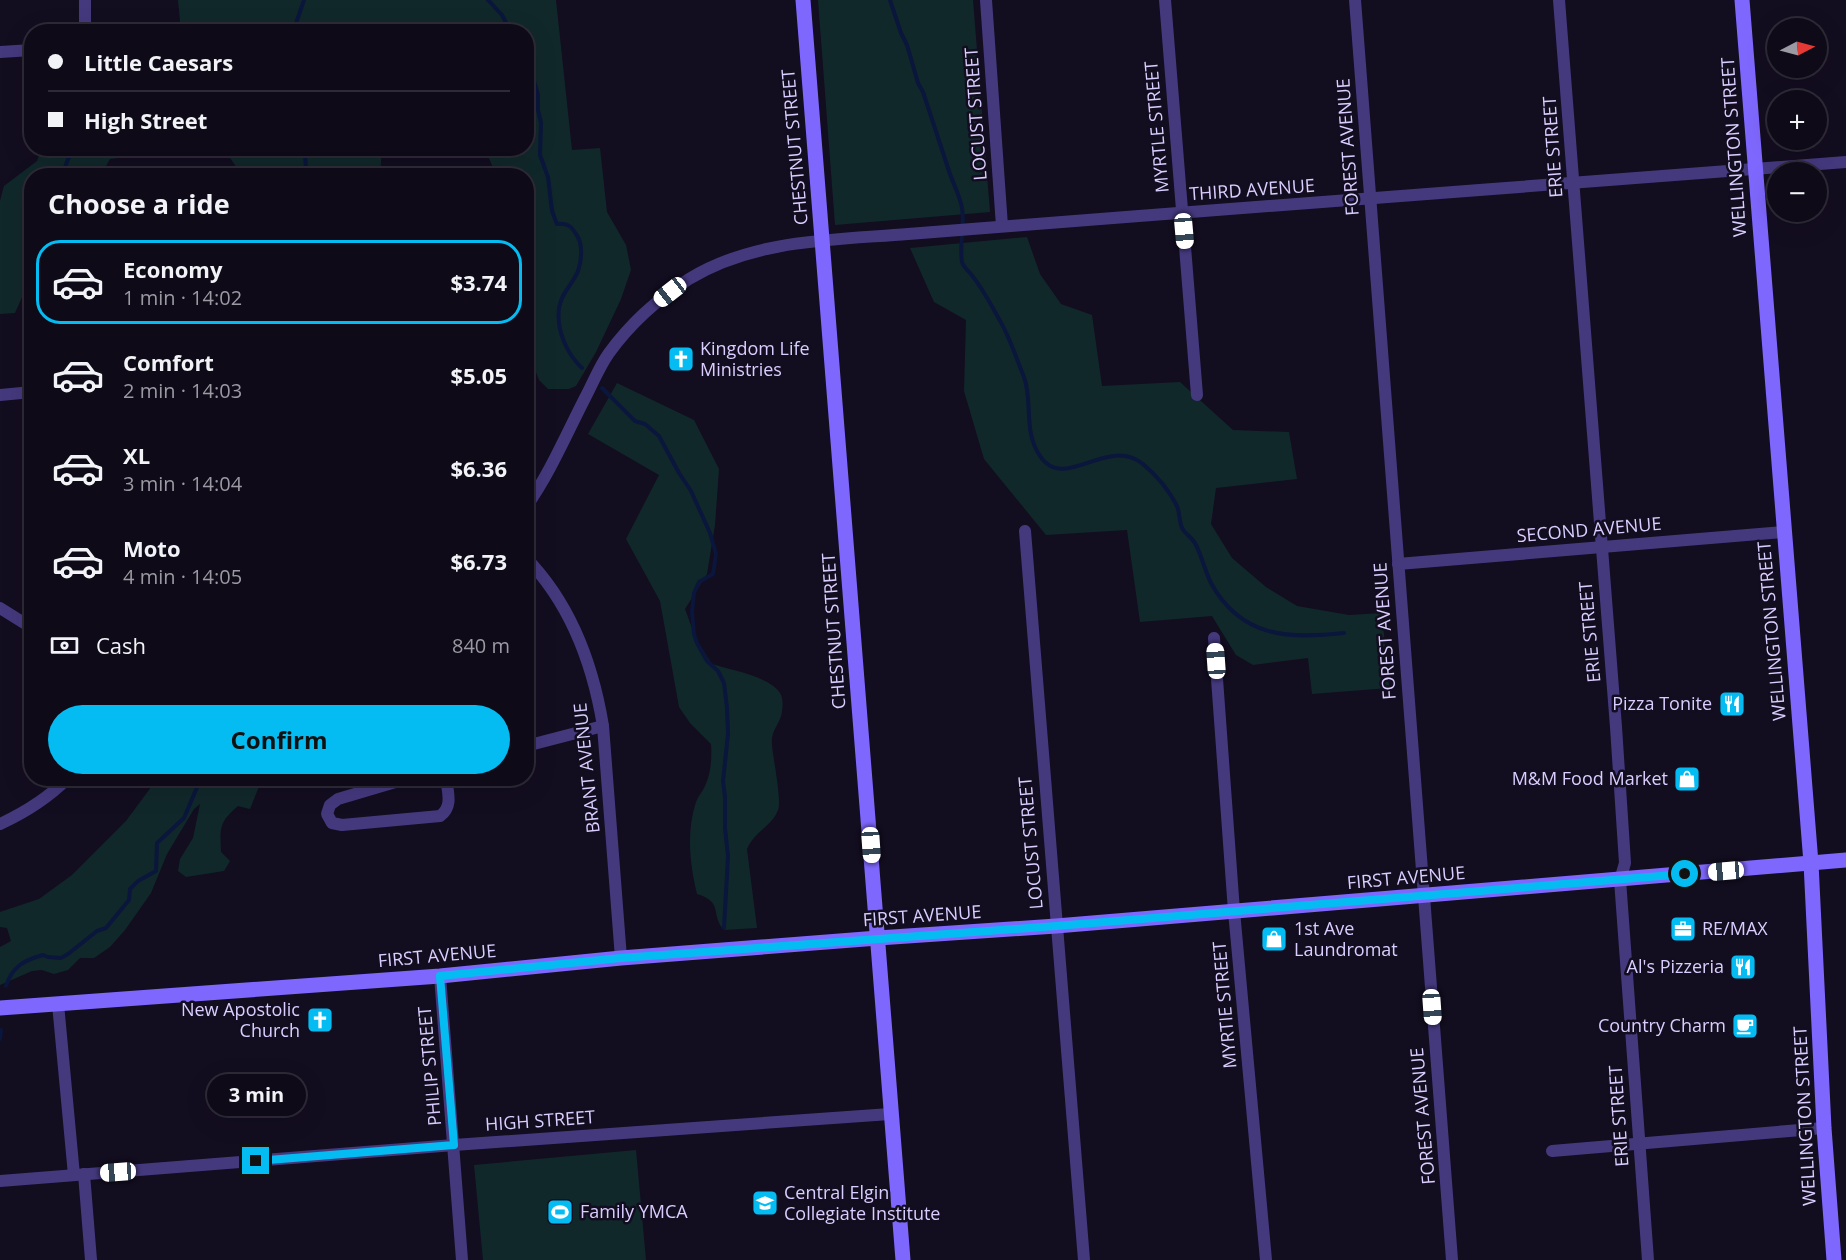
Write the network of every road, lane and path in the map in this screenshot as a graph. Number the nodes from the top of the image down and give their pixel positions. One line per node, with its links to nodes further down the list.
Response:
1 (85, 0): 8 (street)
2 (803, 0): 17 (street, CHESTNUT STREET)
3 (986, 0): 16 (street, LOCUST STREET)
4 (1166, 0): 15 (street, MYRTLE STREET)
5 (1355, 0): 14 (street, FOREST AVENUE)
6 (1559, 0): 13 (street, ERIE STREET)
7 (1742, 0): 12 (street, WELLINGTON STREET)
8 (85, 24)
9 (24, 50): 10 (street)
10 (0, 52)
11 (1846, 162): 12 (street, THIRD AVENUE)
12 (1755, 169): 13 (street, THIRD AVENUE); 23 (street, WELLINGTON STREET)
13 (1573, 183): 14 (street, THIRD AVENUE); 24 (street, ERIE STREET)
14 (1369, 199): 15 (street, THIRD AVENUE); 25 (street, FOREST AVENUE)
15 (1182, 213): 16 (street, THIRD AVENUE); 20 (street, MYRTLE STREET)
16 (1002, 226): 17 (street, THIRD AVENUE)
17 (823, 241): 21 (street, THIRD AVENUE); 42 (street, CHESTNUT STREET)
18 (24, 393): 19 (street)
19 (0, 395)
20 (1197, 395)
21 (534, 496)
22 (1025, 531): 41 (street, LOCUST STREET)
23 (1783, 532): 24 (street, SECOND AVENUE); 37 (street, WELLINGTON STREET)
24 (1601, 546): 25 (street, SECOND AVENUE); 38 (street, ERIE STREET)
25 (1398, 564): 39 (street, FOREST AVENUE)
26 (534, 568): 30 (street, BRANT AVENUE)
27 (0, 608): 28 (street)
28 (24, 623)
29 (1214, 638): 40 (street, MYRTIE STREET)
30 (603, 726): 31 (street); 43 (street, BRANT AVENUE)
31 (534, 744)
32 (59, 786): 35 (street)
33 (382, 786): 34 (street)
34 (447, 786)
35 (0, 824)
36 (1846, 860): 37 (street, FIRST AVENUE)
37 (1811, 863): 38 (street, FIRST AVENUE); 48 (street, WELLINGTON STREET)
38 (1620, 880): 39 (street, FIRST AVENUE); 49 (street, ERIE STREET)
39 (1424, 896): 40 (street, FIRST AVENUE); 59 (street, FOREST AVENUE)
40 (1234, 910): 41 (street, FIRST AVENUE); 58 (street, MYRTIE STREET)
41 (1056, 926): 42 (street, FIRST AVENUE); 57 (street, LOCUST STREET)
42 (878, 938): 43 (street, FIRST AVENUE); 47 (street, CHESTNUT STREET)
43 (621, 958): 44 (street, FIRST AVENUE)
44 (440, 976): 45 (street, FIRST AVENUE); 50 (street, PHILIP STREET)
45 (58, 1004): 46 (street, FIRST AVENUE); 52 (street)
46 (0, 1008)
47 (890, 1114): 50 (street, HIGH STREET); 56 (street, CHESTNUT STREET)
48 (1824, 1128): 49 (street); 61 (street, WELLINGTON STREET)
49 (1639, 1143): 51 (street); 60 (street, ERIE STREET)
50 (454, 1145): 52 (street, HIGH STREET); 55 (street, PHILIP STREET)
51 (1552, 1151)
52 (79, 1175): 53 (street, HIGH STREET); 54 (street)
53 (0, 1181)
54 (91, 1260)
55 (462, 1260)
56 (903, 1260)
57 (1084, 1260)
58 (1266, 1260)
59 (1452, 1260)
60 (1648, 1260)
61 (1834, 1260)

